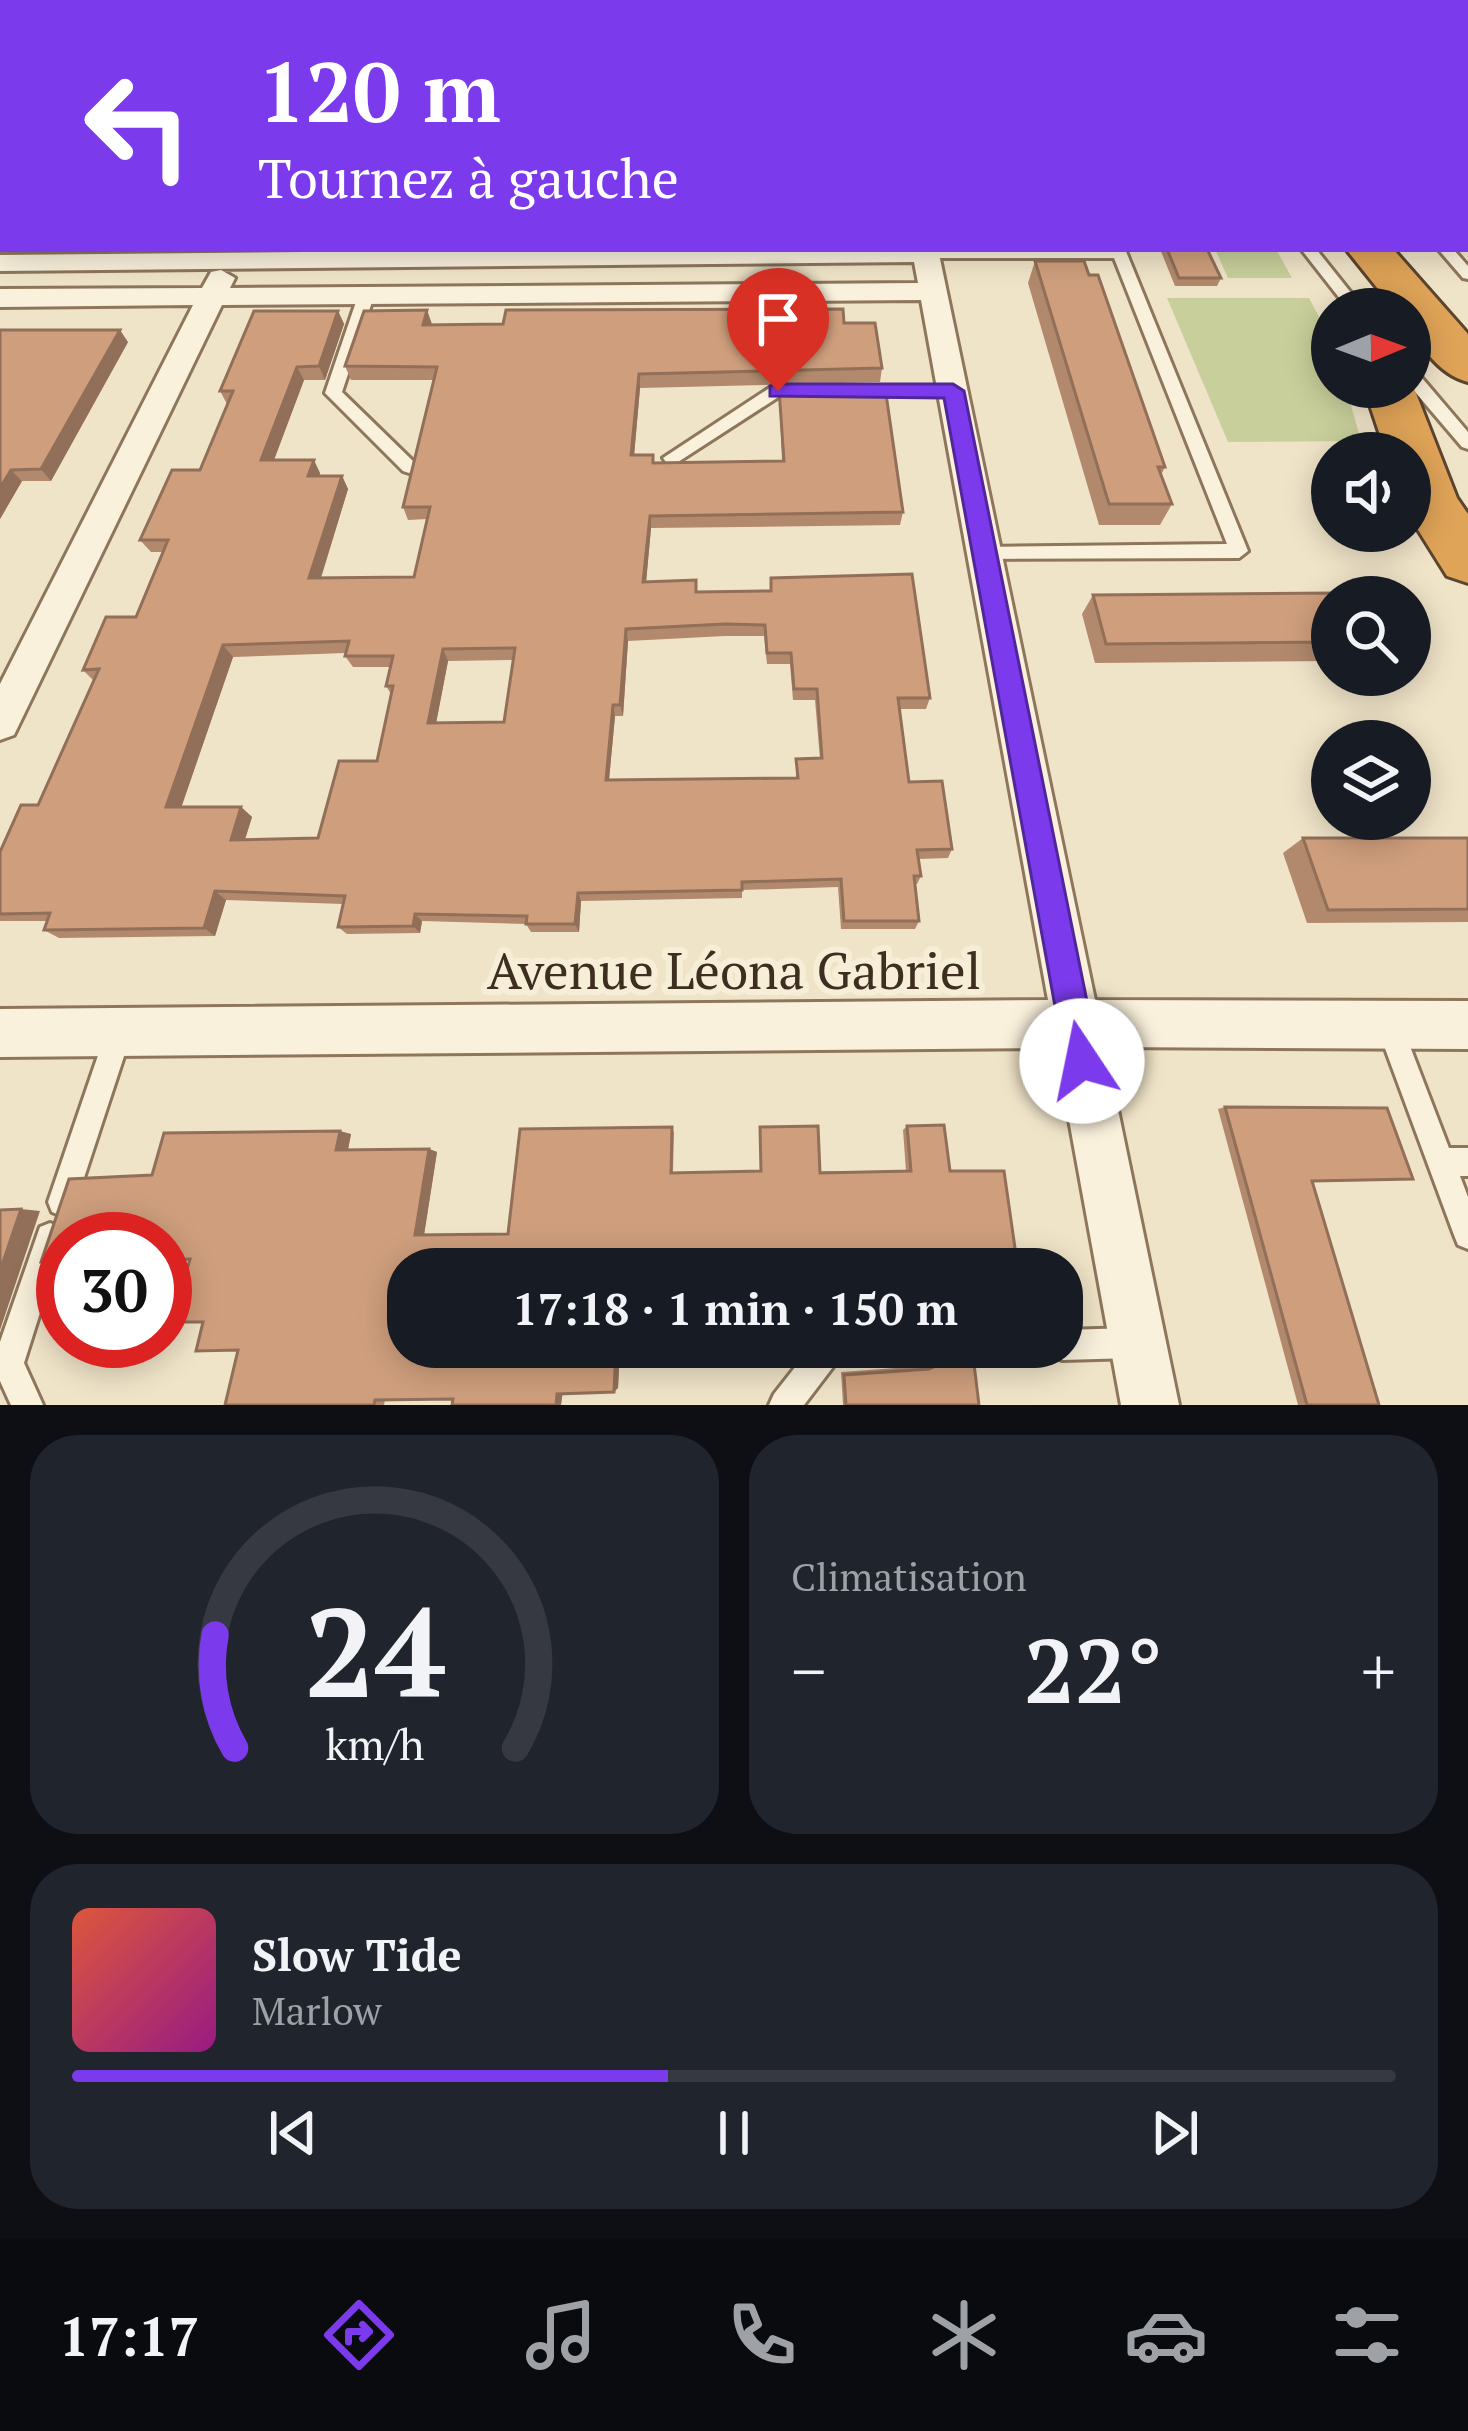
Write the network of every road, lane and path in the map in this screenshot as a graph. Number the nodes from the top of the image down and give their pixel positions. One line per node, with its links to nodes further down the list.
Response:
1 (1119, 252): 8 (lane); 28 (lane)
2 (1310, 252): 10 (lane)
3 (1331, 252): 11 (highway)
4 (1342, 252): 12 (highway)
5 (1373, 252): 18 (highway)
6 (1416, 252): 16 (highway)
7 (210, 259): 8 (street); 9 (street); 14 (street)
8 (914, 262): 13 (street); 22 (street)
9 (0, 263)
10 (1340, 288)
11 (1355, 288)
12 (1375, 288)
13 (366, 296): 14 (street); 27 (lane)
14 (212, 297): 15 (street); 30 (street)
15 (0, 298)
16 (1468, 311)
17 (1431, 349): 19 (highway)
18 (1468, 366)
19 (1468, 389)
20 (824, 391): 26 (lane)
21 (847, 391): 22 (lane)
22 (953, 391): 28 (street)
23 (1431, 400): 25 (lane)
24 (1397, 408): 29 (highway)
25 (1468, 443)
26 (672, 458)
27 (409, 466)
28 (985, 554): 31 (street)
29 (1468, 560)
30 (0, 723)
31 (1075, 1024): 32 (street, Avenue Léona Gabriel); 34 (street, Avenue Léona Gabriel); 38 (street)
32 (1388, 1024): 33 (street, Avenue Léona Gabriel); 36 (lane)
33 (1468, 1024)
34 (120, 1032): 35 (street, Avenue Léona Gabriel); 41 (lane)
35 (0, 1033)
36 (1454, 1162): 37 (lane)
37 (1468, 1235)
38 (1138, 1343): 39 (lane); 43 (street)
39 (1083, 1344)
40 (814, 1368): 42 (lane)
41 (27, 1405)
42 (785, 1405)
43 (1150, 1405)

